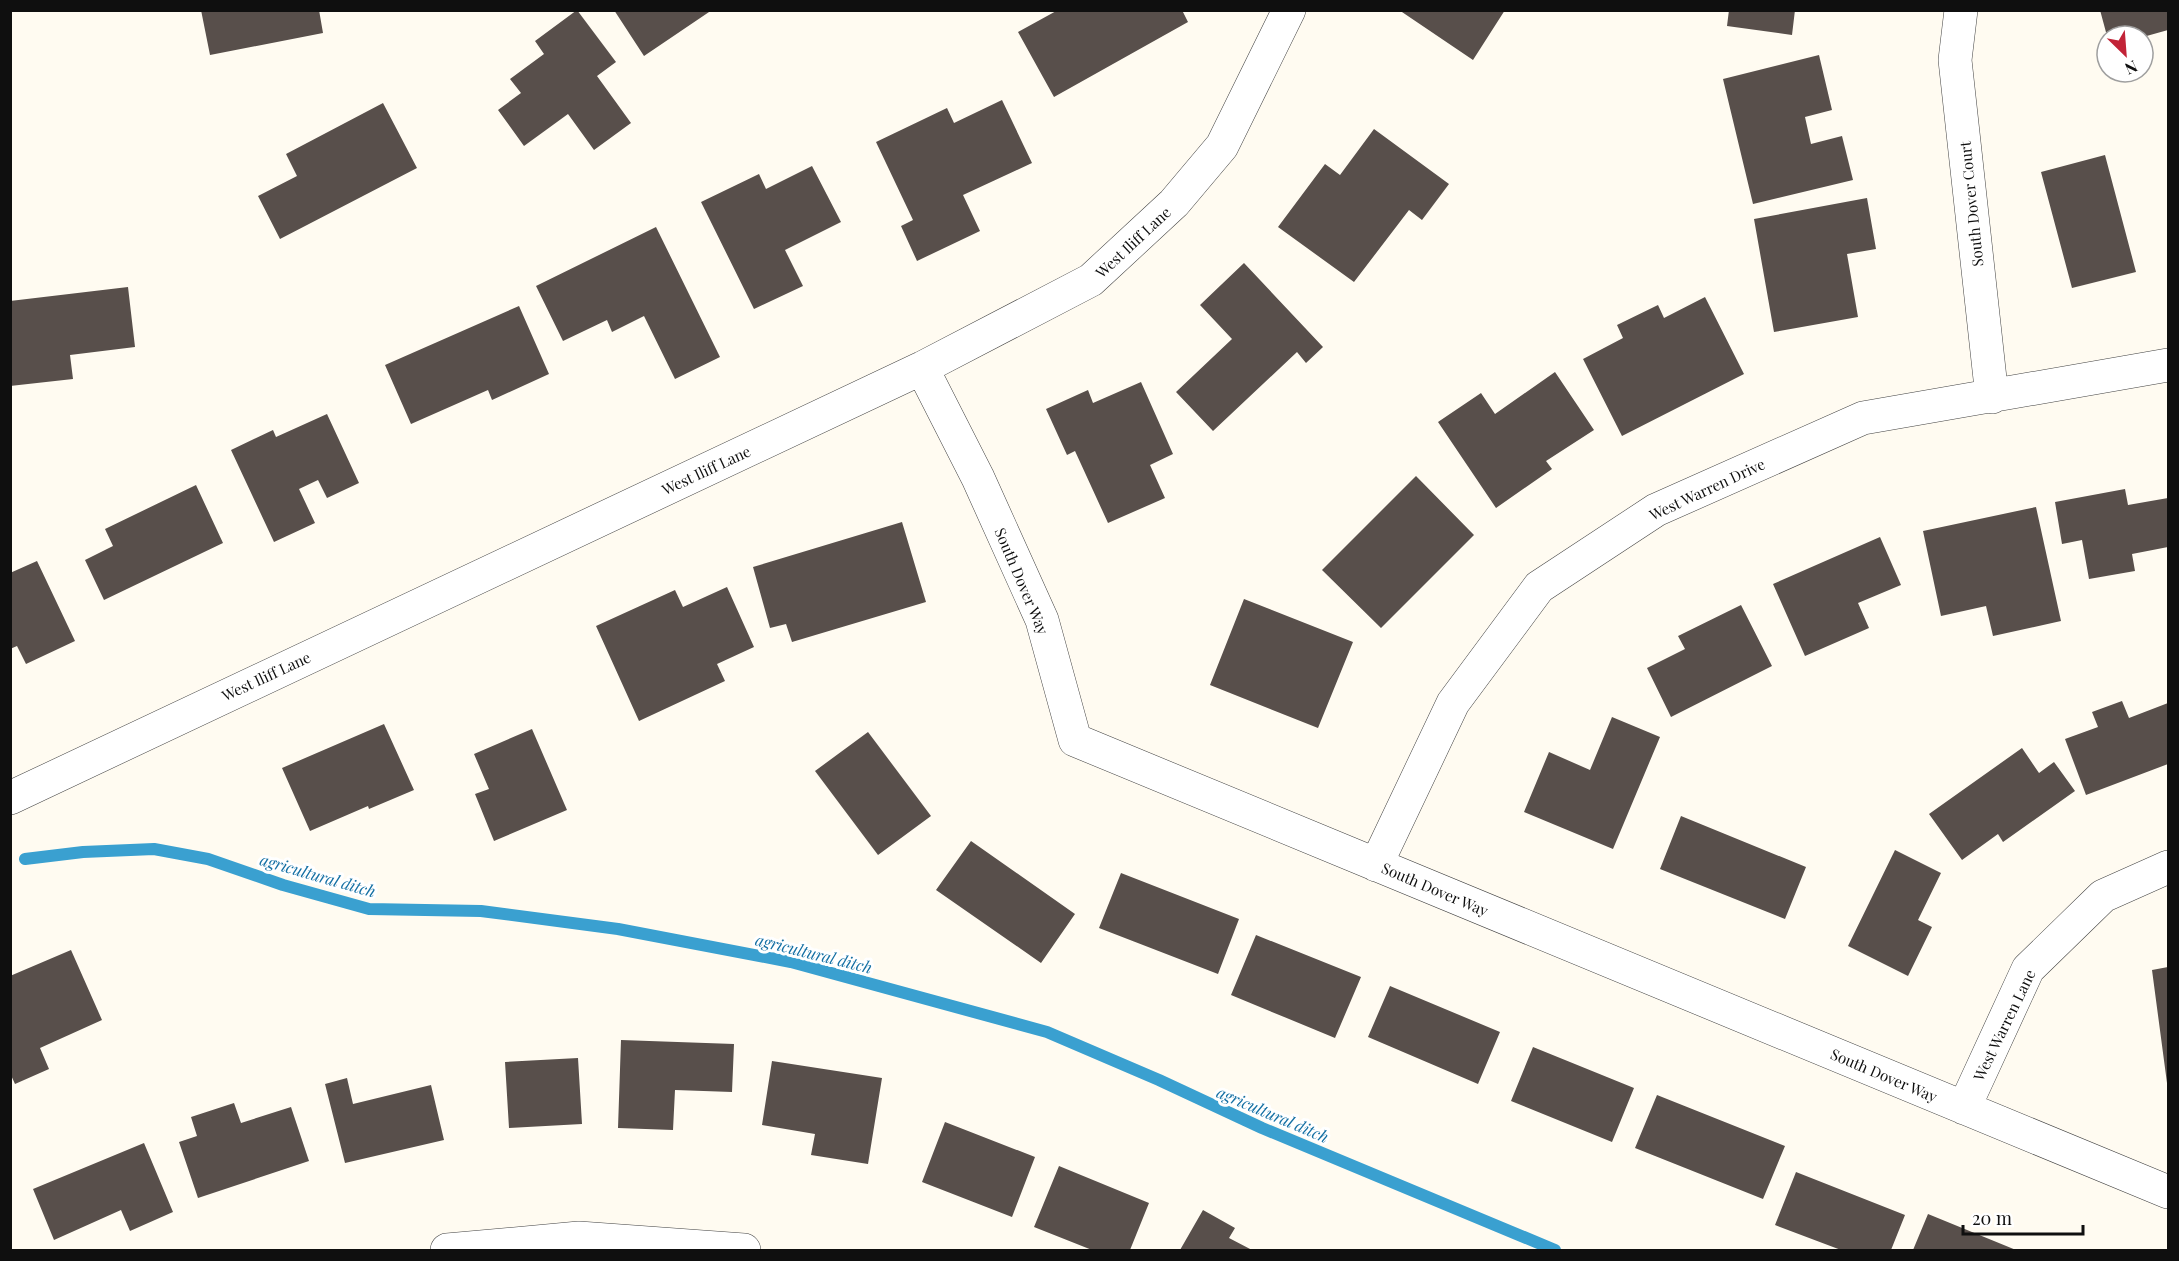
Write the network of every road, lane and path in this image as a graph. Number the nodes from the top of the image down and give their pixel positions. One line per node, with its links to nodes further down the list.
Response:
1 (1289, 10): 4 (street, West Iliff Lane)
2 (1961, 10): 5 (street, South Dover Court)
3 (2169, 365): 5 (street, West Warren Drive)
4 (922, 368): 6 (street, West Iliff Lane); 7 (street, South Dover Way)
5 (1992, 398): 7 (street, West Warren Drive)
6 (10, 798)
7 (1376, 865): 9 (street, South Dover Way)
8 (2169, 867): 9 (street, West Warren Lane)
9 (1964, 1108): 10 (street, South Dover Way)
10 (2169, 1192)
11 (447, 1251): 12 (street)
12 (744, 1251)

